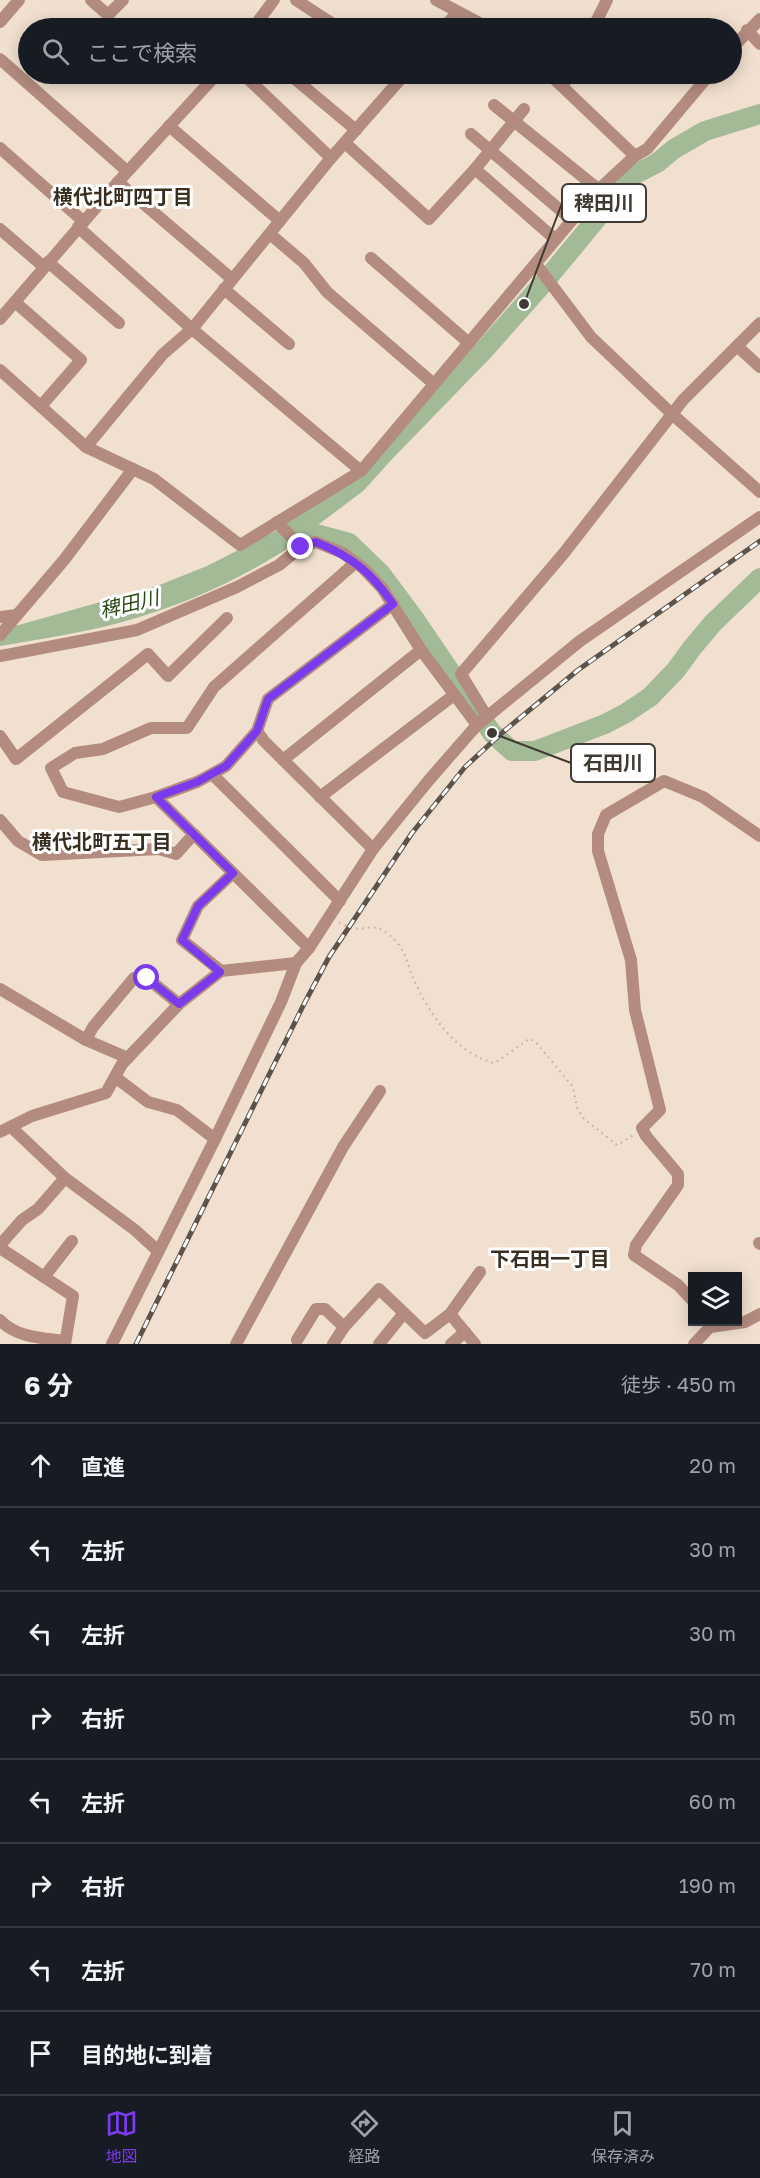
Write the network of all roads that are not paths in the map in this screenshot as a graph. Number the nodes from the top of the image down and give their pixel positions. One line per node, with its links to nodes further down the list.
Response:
1 (19, 0): 15 (street)
2 (91, 0): 3 (street)
3 (123, 0)
4 (274, 0): 9 (street)
5 (296, 0): 10 (street)
6 (436, 0): 8 (street)
7 (608, 0): 13 (street)
8 (457, 13): 11 (street); 12 (street)
9 (260, 18)
10 (324, 18)
11 (452, 18)
12 (468, 18)
13 (598, 18)
14 (760, 19): 16 (street)
15 (0, 22)
16 (747, 30): 17 (street); 18 (street)
17 (742, 36)
18 (760, 44)
19 (0, 59): 20 (street)
20 (18, 75)
21 (28, 84): 41 (street)
22 (208, 84): 32 (street)
23 (254, 84): 39 (street)
24 (301, 84): 33 (street)
25 (396, 84): 33 (street)
26 (561, 84): 28 (street)
27 (702, 84): 38 (street)
28 (563, 86): 38 (street)
29 (494, 105): 31 (street)
30 (524, 109): 31 (street)
31 (514, 122): 37 (street); 43 (street)
32 (169, 126): 41 (street); 45 (street)
33 (356, 130): 35 (street)
34 (471, 134): 37 (street)
35 (345, 143): 39 (street); 40 (street)
36 (0, 148): 46 (street)
37 (490, 150): 40 (street); 44 (street)
38 (635, 156): 43 (street)
39 (332, 158): 45 (street)
40 (476, 169): 49 (street)
41 (127, 171): 42 (street)
42 (118, 182): 46 (street); 53 (street)
43 (598, 189): 44 (street)
44 (572, 220): 49 (street)
45 (280, 221): 48 (street)
46 (81, 224): 51 (street); 58 (street)
47 (0, 229): 51 (street)
48 (270, 234): 53 (street); 64 (street)
49 (555, 239): 52 (street)
50 (370, 258): 59 (street)
51 (46, 264): 54 (street); 56 (street)
52 (536, 264): 59 (street); 66 (street)
53 (228, 284): 58 (street); 60 (street)
54 (15, 302): 55 (street); 65 (street)
55 (0, 319)
56 (119, 323)
57 (760, 323): 61 (street)
58 (192, 329): 67 (street); 69 (street)
59 (469, 343): 64 (street)
60 (289, 344)
61 (737, 346): 62 (street); 66 (street)
62 (760, 367)
63 (0, 370): 65 (street)
64 (434, 384): 69 (street)
65 (41, 406): 67 (street)
66 (672, 414): 70 (street); 82 (street)
67 (86, 447): 68 (street)
68 (133, 469): 72 (street); 77 (street)
69 (361, 471): 72 (street)
70 (760, 492)
71 (760, 517): 82 (street)
72 (277, 522): 73 (street)
73 (301, 547): 74 (street); 80 (street)
74 (355, 563): 75 (street); 87 (street)
75 (393, 604): 79 (street); 83 (street)
76 (227, 618): 84 (street)
77 (9, 619): 78 (street)
78 (0, 635)
79 (421, 650): 81 (street); 85 (street)
80 (0, 656)
81 (454, 694): 82 (street); 88 (street)
82 (482, 721): 92 (street)
83 (257, 731): 85 (street); 86 (street)
84 (0, 735)
85 (283, 760): 88 (street)
86 (212, 774): 87 (street); 94 (street)
87 (156, 797): 90 (street)
88 (320, 797): 92 (street)
89 (0, 820): 90 (street)
90 (194, 834): 93 (street)
91 (760, 836): 112 (street)
92 (373, 849): 94 (street)
93 (233, 873): 95 (street); 97 (street)
94 (340, 901): 95 (street)
95 (309, 948): 96 (street)
96 (297, 963): 97 (street); 105 (street)
97 (220, 972): 99 (street)
98 (0, 989): 100 (street)
99 (179, 1004): 100 (street); 101 (street)
100 (86, 1040): 101 (street)
101 (128, 1058): 102 (street)
102 (115, 1077): 104 (street); 105 (street)
103 (380, 1091): 124 (street)
104 (6, 1130): 106 (street)
105 (215, 1139): 109 (street)
106 (65, 1178): 108 (street); 109 (street)
107 (72, 1241): 111 (street)
108 (2, 1251): 111 (street)
109 (159, 1251): 123 (street)
110 (480, 1272): 114 (street)
111 (44, 1277): 122 (street)
112 (688, 1295)
113 (404, 1313): 114 (street); 119 (street); 126 (street)
114 (450, 1314): 120 (street)
115 (760, 1314): 117 (street)
116 (0, 1320): 122 (street)
117 (742, 1322)
118 (708, 1326): 129 (street)
119 (344, 1327): 121 (street); 125 (street)
120 (465, 1332): 127 (street); 128 (street)
121 (297, 1340)
122 (65, 1342)
123 (112, 1344)
124 (236, 1344)
125 (333, 1344)
126 (379, 1344)
127 (451, 1344)
128 (475, 1344)
129 (694, 1344)

